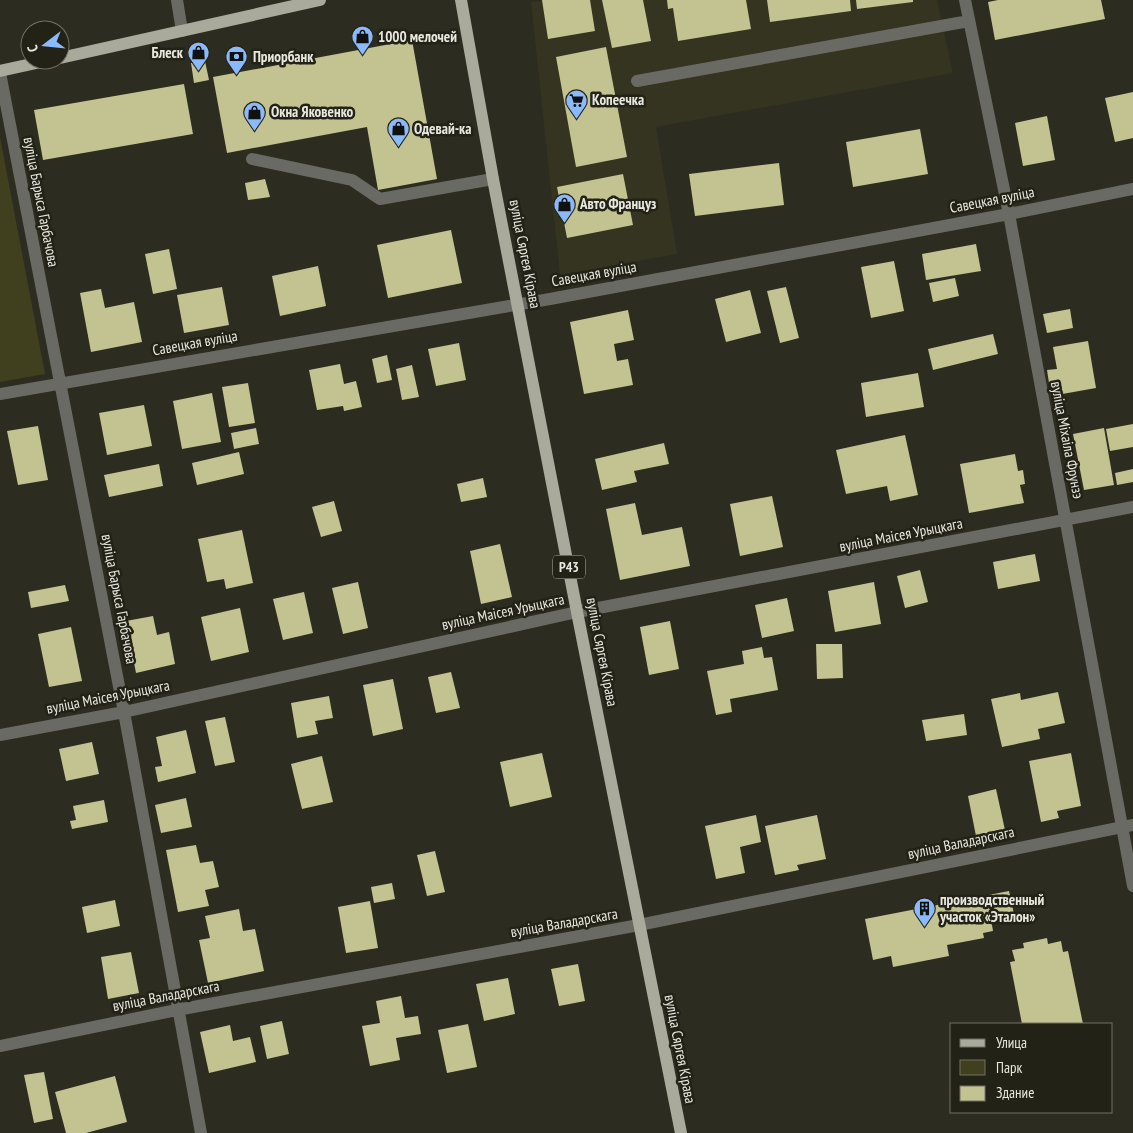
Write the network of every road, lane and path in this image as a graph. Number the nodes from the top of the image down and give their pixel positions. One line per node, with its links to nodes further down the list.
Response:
1 (177, 0): 6 (street)
2 (320, 0): 6 (main road)
3 (461, 0): 12 (main road, вуліца Сяргея Кірава / Р43)
4 (965, 0): 5 (street, вуліца Міхаіла Фрунзэ)
5 (969, 21): 10 (street); 14 (street, вуліца Міхаіла Фрунзэ)
6 (182, 31): 7 (main road)
7 (70, 56)
8 (20, 67): 9 (main road)
9 (0, 72): 16 (street, вуліца Барыса Гарбачова)
10 (637, 82)
11 (252, 159): 12 (street)
12 (493, 179): 15 (main road, вуліца Сяргея Кірава / Р43)
13 (1133, 189): 14 (street, Савецкая вуліца)
14 (1009, 214): 15 (street, Савецкая вуліца); 19 (street, вуліца Міхаіла Фрунзэ)
15 (518, 304): 16 (street, Савецкая вуліца); 20 (main road, вуліца Сяргея Кірава / Р43)
16 (60, 383): 17 (street, Савецкая вуліца); 21 (street, вуліца Барыса Гарбачова)
17 (0, 394)
18 (1133, 507): 19 (street, вуліца Маісея Урыцкага)
19 (1066, 520): 20 (street, вуліца Маісея Урыцкага); 23 (street, вуліца Міхаіла Фрунзэ)
20 (577, 612): 21 (street, вуліца Маісея Урыцкага); 25 (main road, вуліца Сяргея Кірава / Р43)
21 (124, 712): 22 (street, вуліца Маісея Урыцкага); 26 (street, вуліца Барыса Гарбачова)
22 (0, 735)
23 (1127, 826): 24 (street, вуліца Міхаіла Фрунзэ); 25 (street, вуліца Валадарскага)
24 (1133, 886)
25 (639, 925): 26 (street, вуліца Валадарскага); 29 (main road, вуліца Сяргея Кірава / Р43)
26 (177, 1010): 27 (street, вуліца Валадарскага); 28 (street, вуліца Барыса Гарбачова)
27 (0, 1046)
28 (200, 1133)
29 (681, 1133)

